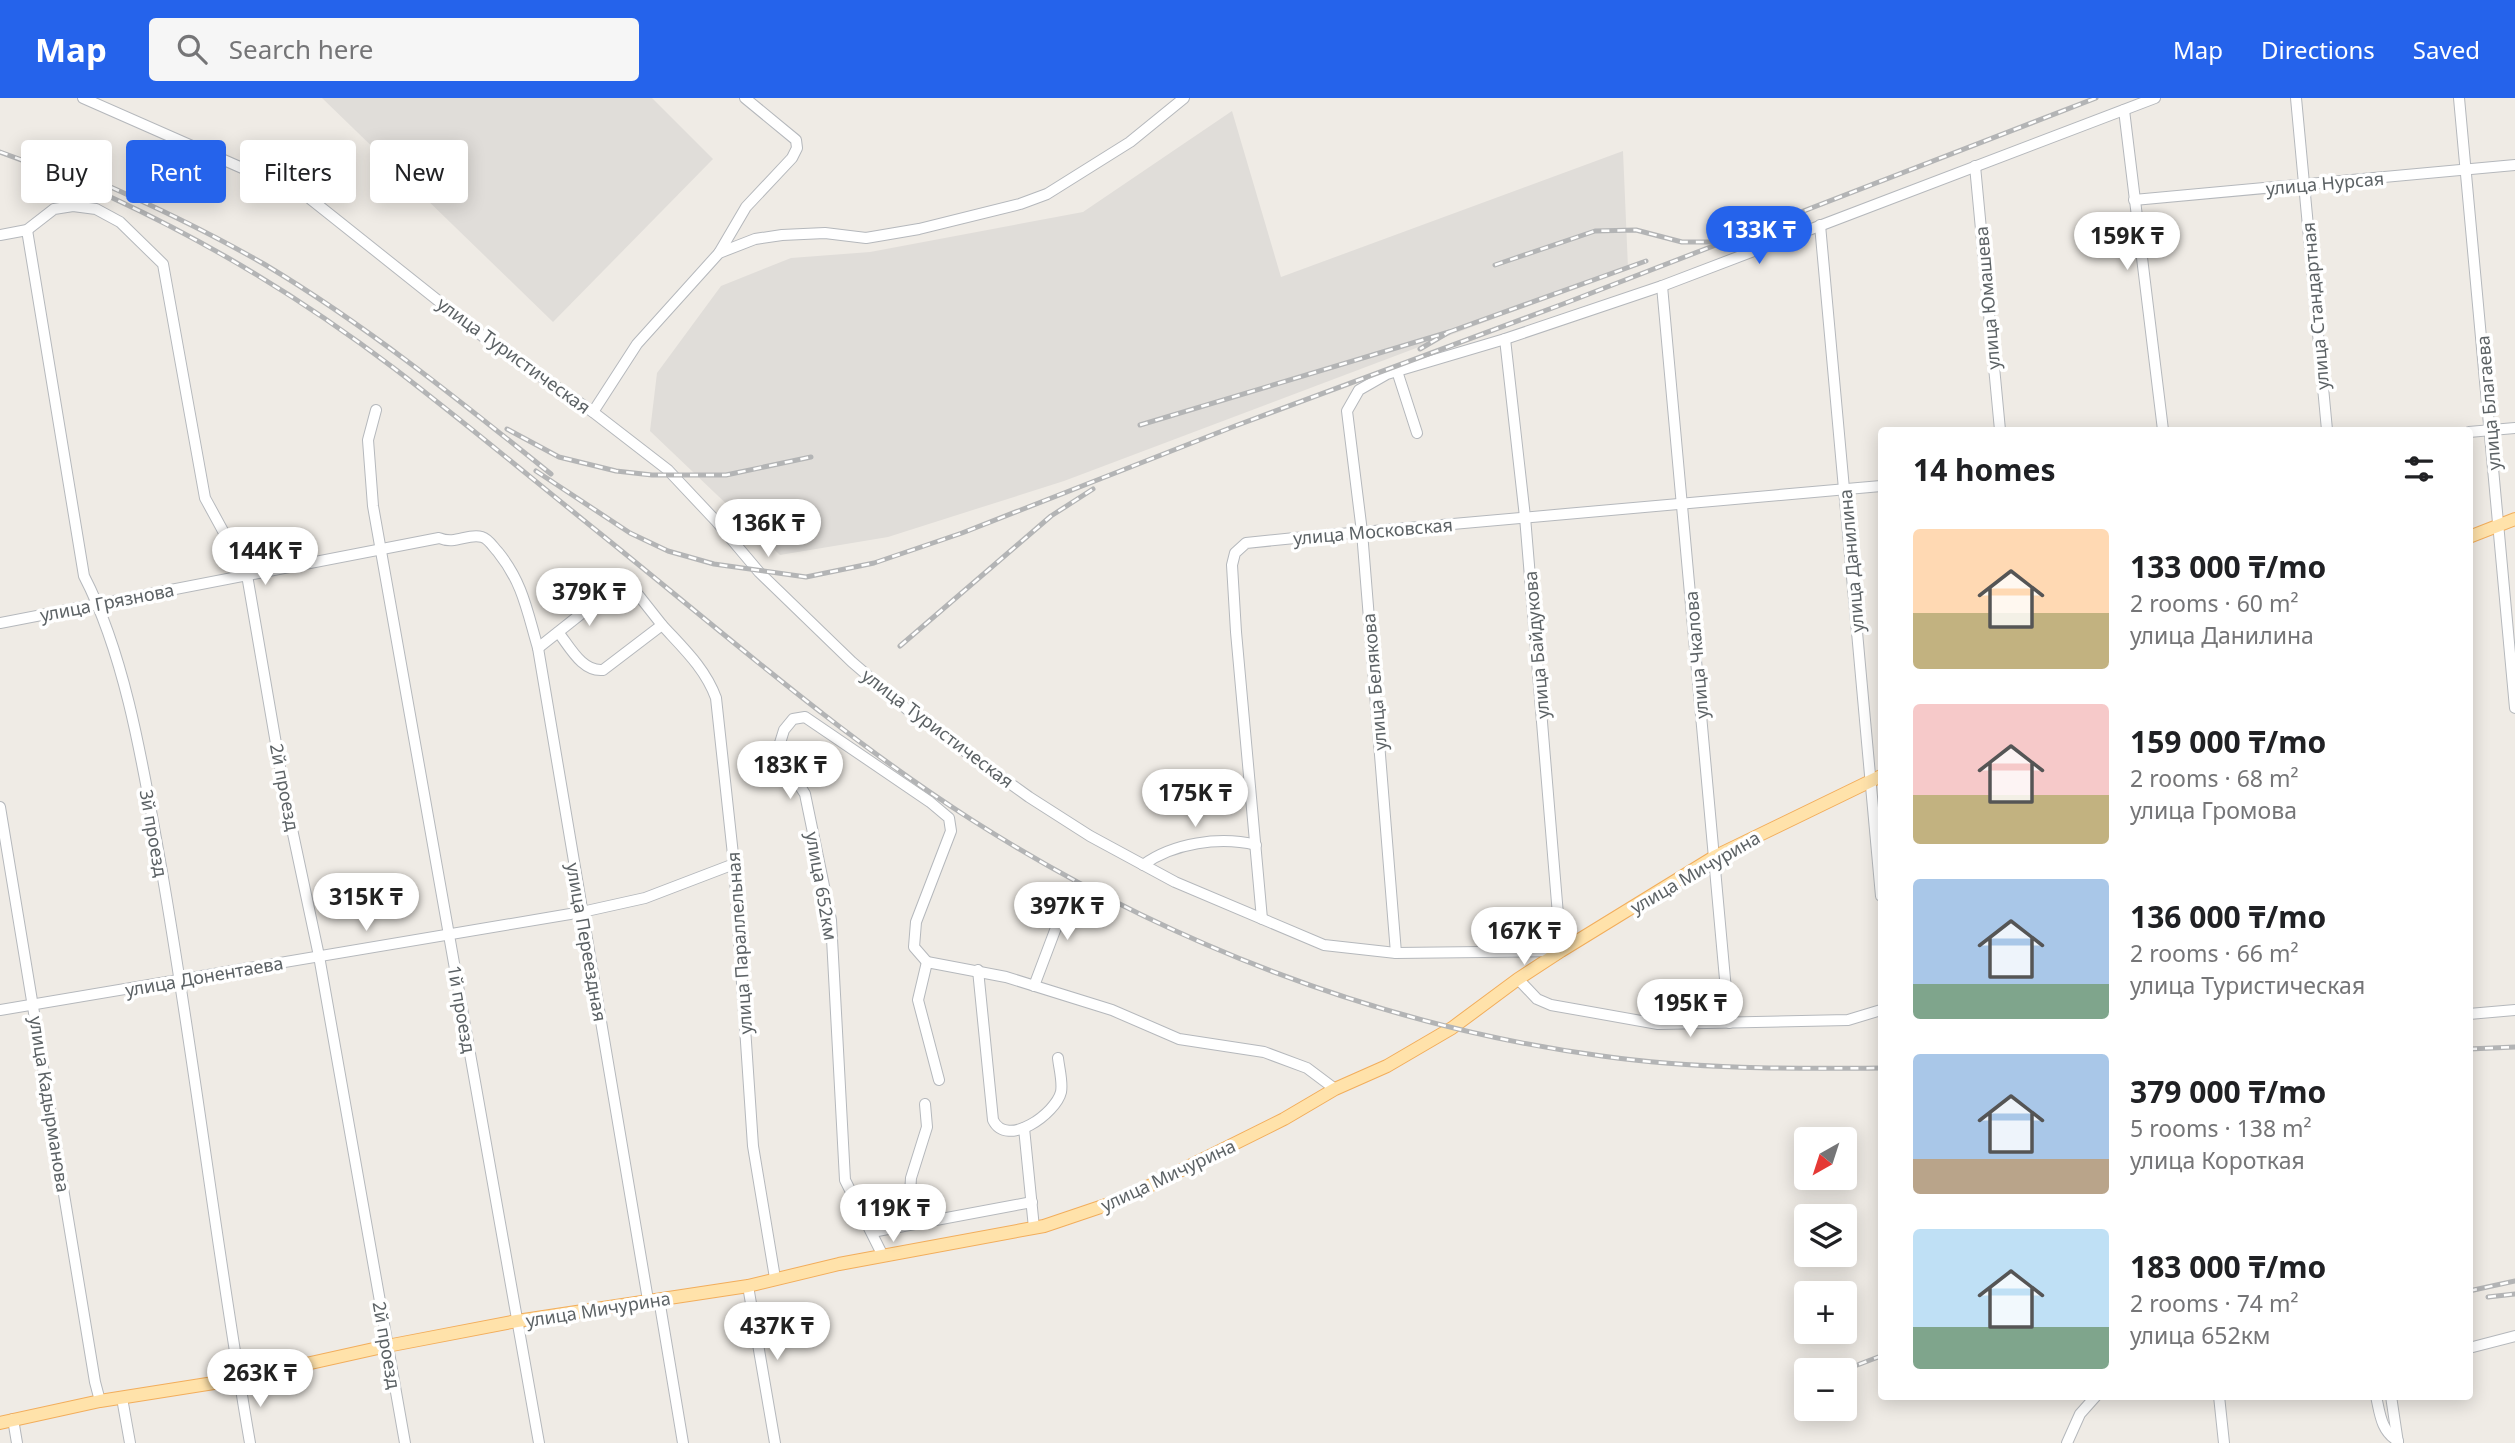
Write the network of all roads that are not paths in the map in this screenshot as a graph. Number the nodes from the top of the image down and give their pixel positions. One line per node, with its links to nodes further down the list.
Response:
1 (83, 98): 21 (street, улица Туристическая)
2 (745, 98): 16 (street)
3 (1184, 98): 16 (street)
4 (2155, 98): 7 (street)
5 (2296, 98): 11 (street, улица Стандартная)
6 (2459, 98): 10 (street, улица Благаева)
7 (2124, 110): 9 (street); 12 (street)
8 (2515, 165): 10 (street, улица Нурсая)
9 (1975, 166): 13 (street); 22 (street, улица Юмашева)
10 (2467, 170): 11 (street, улица Нурсая); 26 (street, улица Благаева)
11 (2304, 185): 12 (street, улица Нурсая); 24 (street, улица Стандартная)
12 (2134, 200): 23 (street)
13 (1820, 225): 17 (street); 30 (street, улица Данилина)
14 (27, 230): 15 (street); 38 (street, 2й проезд); 40 (street, 3й проезд)
15 (0, 235)
16 (719, 253): 21 (street)
17 (1662, 286): 18 (street); 31 (street, улица Чкалова)
18 (1505, 339): 19 (street); 32 (street, улица Байдукова)
19 (1397, 371): 28 (street); 35 (street, улица Белякова)
20 (376, 410): 37 (street, 1й проезд)
21 (593, 412): 52 (street, улица Туристическая)
22 (2000, 427)
23 (2163, 427)
24 (2327, 427)
25 (2515, 428): 26 (street)
26 (2491, 430): 27 (street); 34 (street, улица Благаева)
27 (2473, 432)
28 (1417, 433)
29 (1878, 486): 30 (street, улица Московская)
30 (1844, 489): 31 (street, улица Московская); 46 (street, улица Данилина)
31 (1682, 504): 32 (street, улица Московская); 50 (street, улица Чкалова)
32 (1525, 517): 35 (street, улица Московская); 57 (street, улица Байдукова)
33 (2515, 519): 34 (main road)
34 (2498, 526): 36 (main road); 45 (street, улица Благаева)
35 (1362, 532): 49 (street, улица Московская); 58 (street, улица Белякова)
36 (2473, 535)
37 (381, 548): 38 (street, улица Грязнова); 39 (street, улица Грязнова); 56 (street, 1й проезд)
38 (247, 575): 40 (street, улица Грязнова); 59 (street, 2й проезд)
39 (520, 586): 44 (street, улица Переездная)
40 (99, 605): 41 (street, улица Грязнова); 63 (street, 3й проезд)
41 (0, 623)
42 (662, 625): 43 (street); 43 (street, улица Параллельная); 51 (street, улица Параллельная)
43 (558, 632): 44 (street)
44 (538, 648): 54 (street, улица Переездная)
45 (2515, 708)
46 (1876, 778): 48 (street, улица Данилина); 50 (main road, улица Мичурина)
47 (0, 807): 65 (street, улица Кадырманова)
48 (1878, 825)
49 (1256, 845): 52 (street); 55 (street, улица Московская)
50 (1714, 857): 57 (main road, улица Мичурина); 70 (street, улица Чкалова)
51 (734, 863): 54 (street, улица Донентаева); 81 (street, улица Параллельная)
52 (1143, 865): 55 (street, улица Туристическая)
53 (1071, 888): 64 (street)
54 (582, 912): 56 (street, улица Донентаева); 83 (street, улица Переездная)
55 (1262, 919): 58 (street, улица Туристическая)
56 (449, 936): 59 (street, улица Донентаева); 84 (street, 1й проезд)
57 (1561, 951): 58 (street, улица Туристическая); 62 (main road, улица Мичурина)
58 (1396, 953)
59 (319, 956): 63 (street, улица Донентаева); 86 (street, 2й проезд)
60 (927, 962): 61 (street); 72 (street); 79 (street, улица 652км)
61 (978, 970): 64 (street); 75 (street)
62 (1518, 979): 70 (street); 73 (main road, улица Мичурина)
63 (181, 981): 65 (street, улица Донентаева); 88 (street, 3й проезд)
64 (1034, 986): 73 (street)
65 (33, 1004): 66 (street, улица Донентаева); 94 (street, улица Кадырманова)
66 (0, 1010)
67 (2515, 1010): 69 (street)
68 (1878, 1011): 70 (street)
69 (2473, 1014)
70 (1729, 1023)
71 (1058, 1058): 75 (street)
72 (939, 1080)
73 (1335, 1089): 78 (main road, улица Мичурина)
74 (925, 1104): 77 (street)
75 (1024, 1128): 76 (street)
76 (1032, 1202): 77 (street); 78 (street)
77 (908, 1225): 79 (street)
78 (1034, 1228): 80 (main road, улица Мичурина)
79 (872, 1232): 80 (street, улица 652км)
80 (883, 1256): 81 (main road, улица Мичурина)
81 (775, 1278): 82 (main road, улица Мичурина)
82 (748, 1286): 83 (main road, улица Мичурина); 103 (street)
83 (653, 1299): 84 (main road, улица Мичурина); 102 (street, улица Переездная)
84 (517, 1321): 86 (main road, улица Мичурина); 101 (street, 1й проезд)
85 (2515, 1336): 87 (street)
86 (387, 1346): 88 (main road, улица Мичурина); 100 (street, 2й проезд)
87 (2473, 1347)
88 (239, 1379): 89 (main road, улица Мичурина); 99 (street, 3й проезд)
89 (122, 1398): 94 (main road, улица Мичурина); 98 (street)
90 (2092, 1400): 104 (street)
91 (2219, 1400): 105 (street)
92 (2377, 1400): 96 (street)
93 (2392, 1400): 96 (street)
94 (100, 1401): 95 (main road, улица Мичурина)
95 (6, 1421): 97 (street)
96 (2398, 1442)
97 (17, 1443)
98 (130, 1443)
99 (250, 1443)
100 (405, 1443)
101 (539, 1443)
102 (683, 1443)
103 (775, 1443)
104 (2067, 1443)
105 (2224, 1443)

